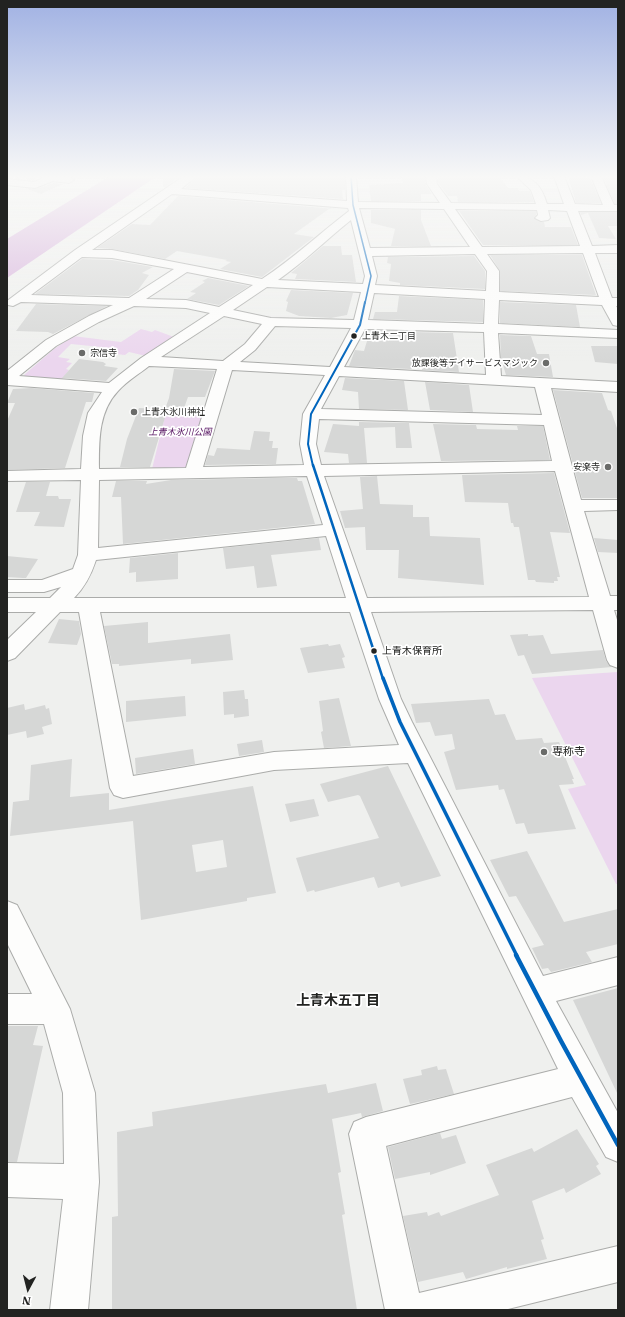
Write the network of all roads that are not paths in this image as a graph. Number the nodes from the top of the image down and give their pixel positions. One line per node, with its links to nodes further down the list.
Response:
1 (102, 237): 11 (street)
2 (357, 237): 7 (street)
3 (469, 237): 10 (street)
4 (582, 237): 8 (street)
5 (321, 238): 6 (street); 13 (street)
6 (334, 240)
7 (358, 245): 10 (street); 14 (street)
8 (586, 249): 9 (street); 10 (street); 18 (street)
9 (618, 249)
10 (478, 250): 15 (street)
11 (79, 253): 12 (street); 16 (street)
12 (186, 267): 13 (street); 17 (street)
13 (264, 283): 14 (street); 19 (street)
14 (368, 289): 15 (street); 22 (street)
15 (492, 296): 18 (street); 23 (street)
16 (12, 302): 17 (street)
17 (132, 302): 19 (street); 28 (street)
18 (612, 302): 21 (street)
19 (222, 311): 20 (street); 25 (street)
20 (271, 322): 22 (street); 26 (street)
21 (618, 322)
22 (360, 325): 23 (street); 27 (street)
23 (491, 328): 24 (street); 29 (street)
24 (618, 334)
25 (146, 361): 26 (street); 32 (street)
26 (226, 366): 27 (street); 37 (street)
27 (334, 372): 29 (street); 33 (street)
28 (7, 379): 32 (street)
29 (494, 380): 30 (street)
30 (542, 383): 31 (street); 34 (street)
31 (618, 387)
32 (112, 388): 38 (street)
33 (311, 414): 34 (street); 36 (street)
34 (551, 420): 35 (street)
35 (562, 466): 36 (street); 41 (street)
36 (314, 471): 37 (street); 42 (street)
37 (193, 472): 38 (street)
38 (91, 474): 39 (street); 43 (street)
39 (7, 476)
40 (618, 505): 41 (street)
41 (574, 506): 45 (street)
42 (333, 530): 43 (street); 46 (street)
43 (85, 564): 44 (street); 48 (street)
44 (7, 586)
45 (610, 603): 46 (street); 52 (street)
46 (358, 604): 49 (street); 53 (street)
47 (7, 605): 48 (street)
48 (56, 605): 49 (street); 50 (street)
49 (88, 605): 53 (street)
50 (16, 631): 51 (street)
51 (7, 653)
52 (618, 660)
53 (415, 753): 56 (street)
54 (7, 914): 58 (street)
55 (618, 971): 56 (street)
56 (535, 992): 59 (street)
57 (7, 1009): 58 (street)
58 (55, 1009): 62 (street)
59 (580, 1079): 60 (street); 65 (street)
60 (618, 1145)
61 (7, 1180): 62 (street)
62 (82, 1182): 64 (street)
63 (618, 1264): 66 (street)
64 (69, 1310)
65 (404, 1310)
66 (425, 1310)

